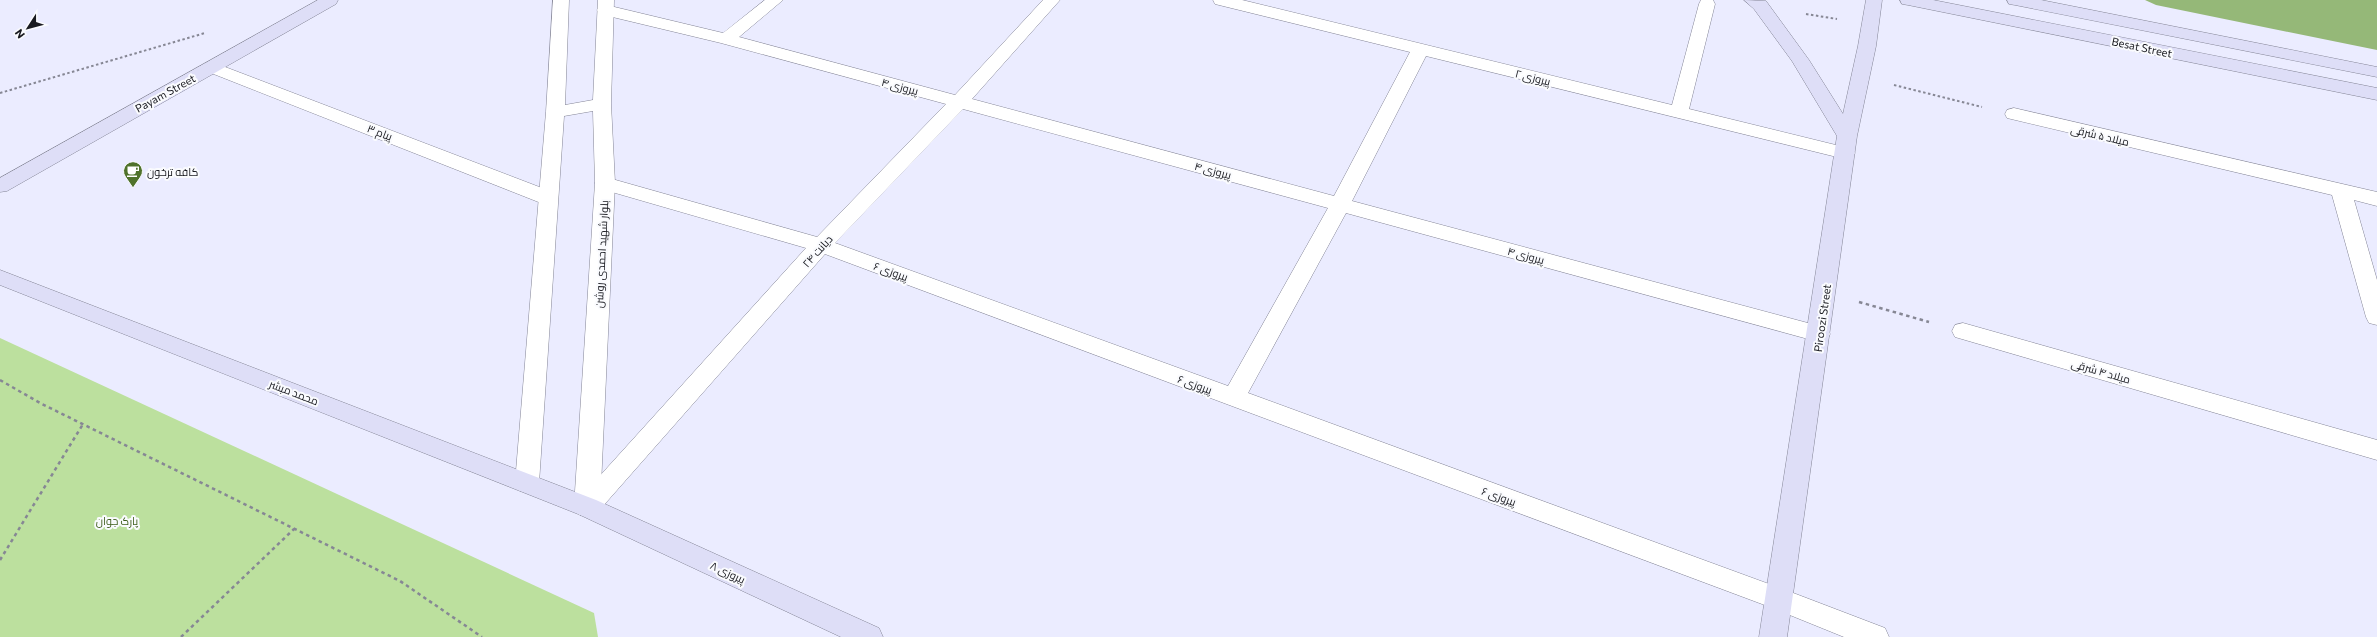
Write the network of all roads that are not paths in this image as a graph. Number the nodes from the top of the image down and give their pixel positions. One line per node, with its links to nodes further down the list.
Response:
1 (330, 0): 16 (main road, Payam Street)
2 (560, 0): 21 (street)
3 (775, 0): 14 (street)
4 (1052, 0): 19 (street, دیانت ۲۴)
5 (1221, 0): 15 (street, پیروزی ۲)
6 (1752, 0): 24 (main road)
7 (1874, 0): 24 (main road, Piroozi Street)
8 (1908, 0): 18 (main road, Besat Street)
9 (2015, 0): 13 (main road, Besat Street)
10 (2096, 0): 13 (main road)
11 (1707, 4): 22 (street)
12 (606, 5): 14 (street, پیروزی ۴); 20 (street, بلوار شهید احمدی روشن)
13 (2182, 32): 17 (main road, Besat Street)
14 (726, 39): 19 (street, پیروزی ۴)
15 (1420, 49): 22 (street, پیروزی ۲); 30 (street)
16 (212, 67): 26 (main road, Payam Street); 28 (street, پیام ۳)
17 (2377, 72)
18 (2377, 94)
19 (959, 102): 30 (street, پیروزی ۴); 31 (street, دیانت ۲۴)
20 (602, 104): 21 (street); 25 (street, بلوار شهید احمدی روشن)
21 (555, 112): 28 (street)
22 (1679, 112): 24 (street, پیروزی ۲)
23 (2014, 114): 27 (street, میلاد ۵ شرقی)
24 (1846, 145): 35 (main road, Piroozi Street)
25 (605, 183): 31 (street, پیروزی ۶); 39 (street, بلوار شهید احمدی روشن)
26 (0, 186)
27 (2341, 191): 29 (street, میلاد ۵ شرقی); 33 (street)
28 (548, 198): 38 (street)
29 (2377, 199)
30 (1340, 205): 35 (street, پیروزی ۴); 36 (street)
31 (821, 246): 36 (street, پیروزی ۶); 39 (street, دیانت ۲۴)
32 (0, 277): 38 (main road, محمد مبشر)
33 (2377, 317)
34 (1962, 331): 37 (street, میلاد ۴ شرقی)
35 (1819, 334): 40 (main road, Piroozi Street)
36 (1234, 398): 40 (street, پیروزی ۶)
37 (2377, 450)
38 (527, 483): 39 (main road, محمد مبشر)
39 (587, 508): 41 (main road, پیروزی ۸)
40 (1780, 599): 42 (main road, Piroozi Street); 43 (street, پیروزی ۶)
41 (869, 637)
42 (1773, 637)
43 (1875, 637)

